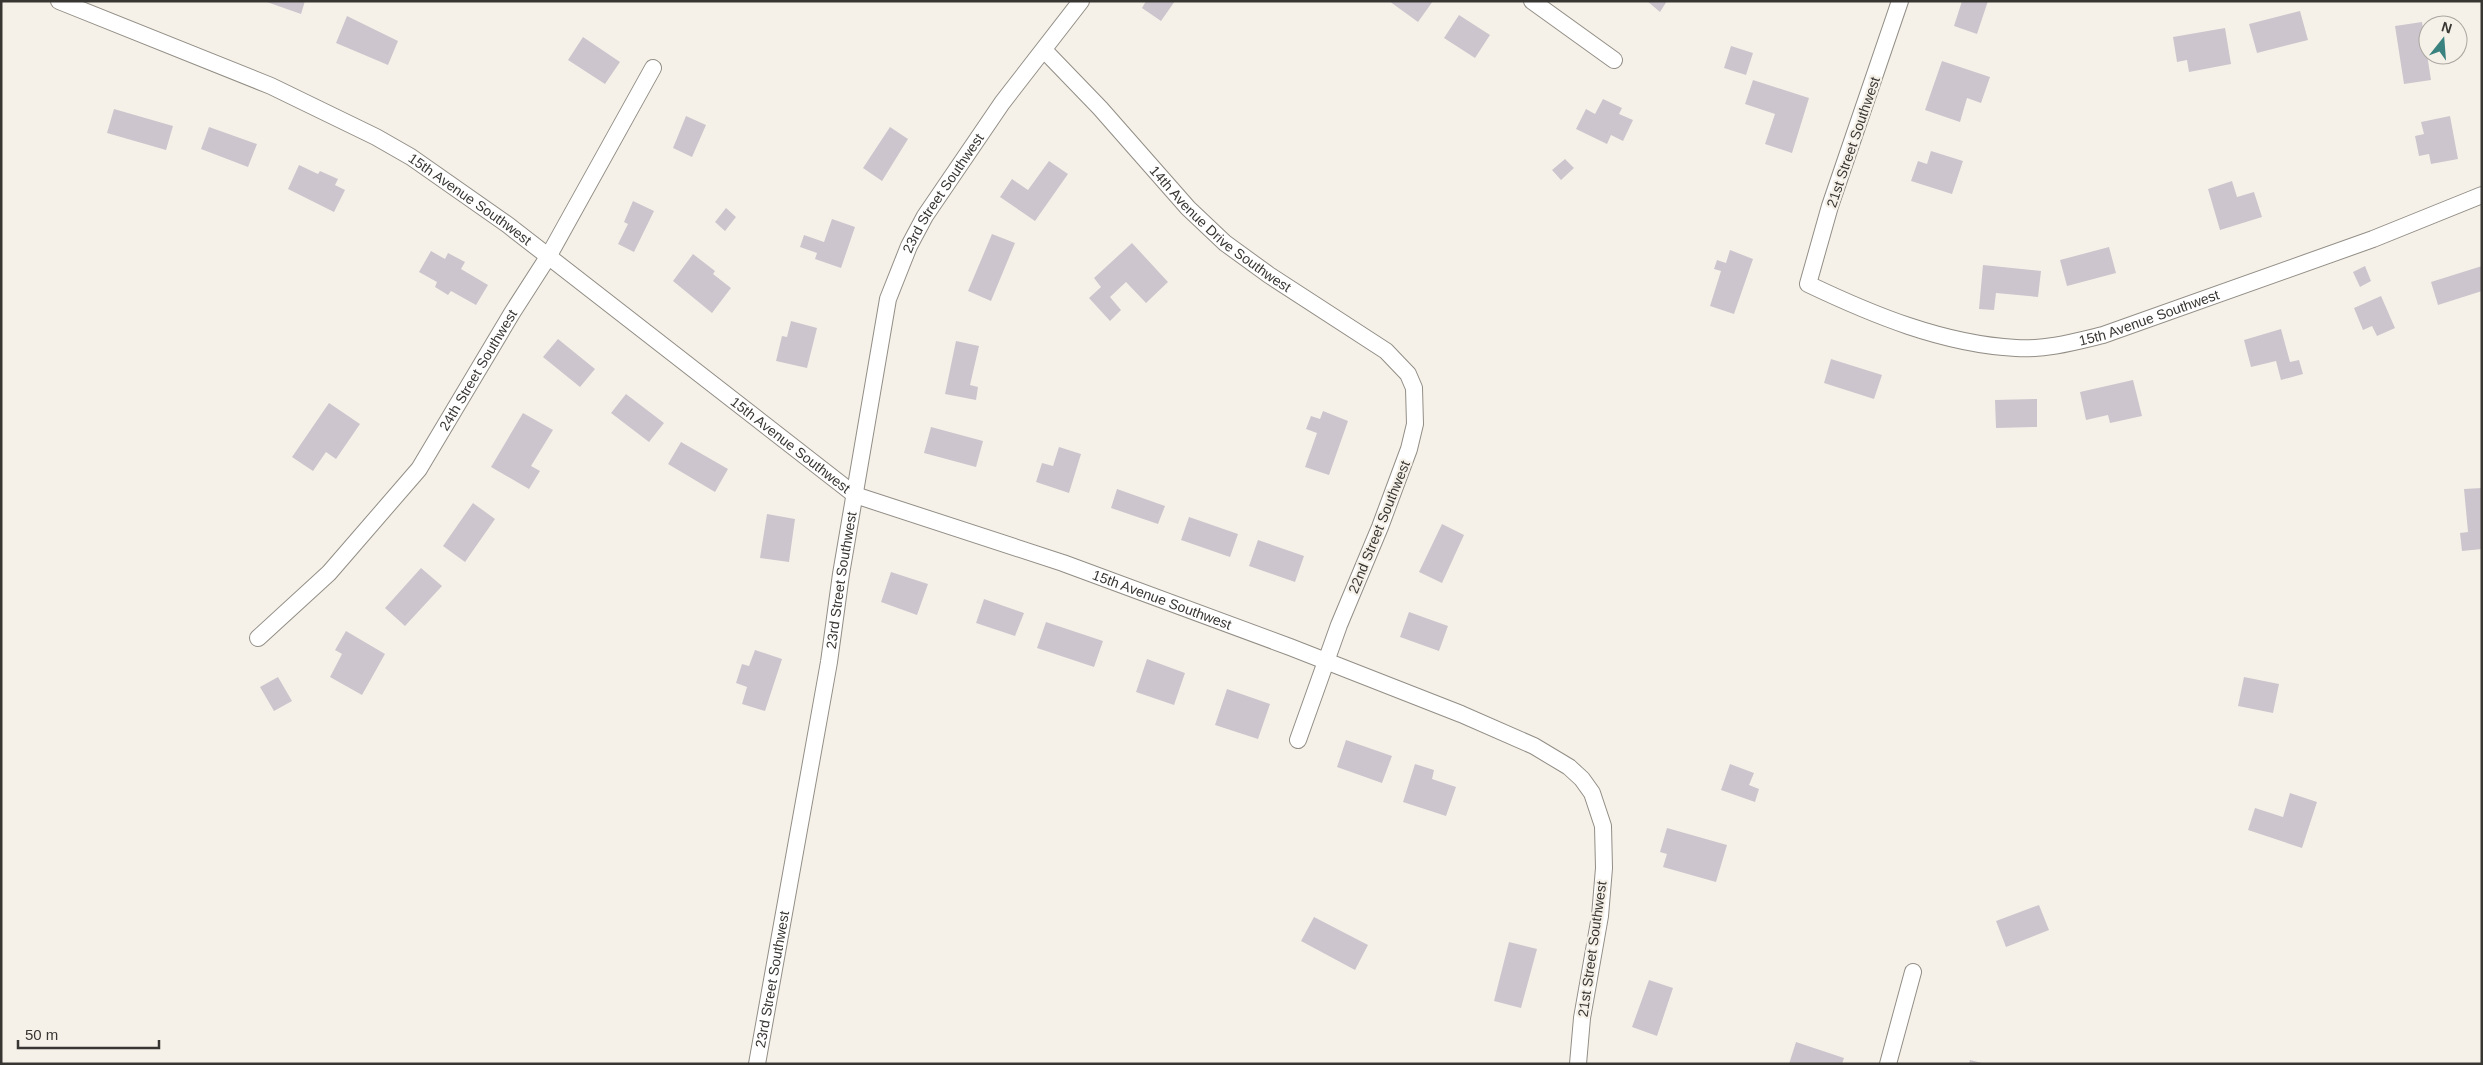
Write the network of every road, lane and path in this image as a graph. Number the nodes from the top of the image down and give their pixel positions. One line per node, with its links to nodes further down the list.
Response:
1 (58, 1): 9 (street, 15th Avenue Southwest)
2 (1081, 1): 5 (street, 23rd Street Southwest)
3 (1532, 1): 6 (street)
4 (1900, 1): 10 (street, 21st Street Southwest)
5 (1044, 50): 11 (street, 14th Avenue Drive Southwest); 12 (street, 23rd Street Southwest)
6 (1614, 60)
7 (653, 68): 9 (street, 24th Street Southwest)
8 (2482, 195): 10 (street, 15th Avenue Southwest)
9 (548, 257): 12 (street, 15th Avenue Southwest); 13 (street, 24th Street Southwest)
10 (1808, 284)
11 (1414, 388): 14 (street, 22nd Street Southwest)
12 (855, 495): 14 (street, 15th Avenue Southwest); 18 (street, 23rd Street Southwest)
13 (258, 638)
14 (1325, 661): 15 (street, 22nd Street Southwest); 16 (street, 15th Avenue Southwest)
15 (1298, 740)
16 (1582, 779): 19 (street, 21st Street Southwest)
17 (1913, 972): 20 (street)
18 (757, 1064)
19 (1578, 1064)
20 (1888, 1064)

